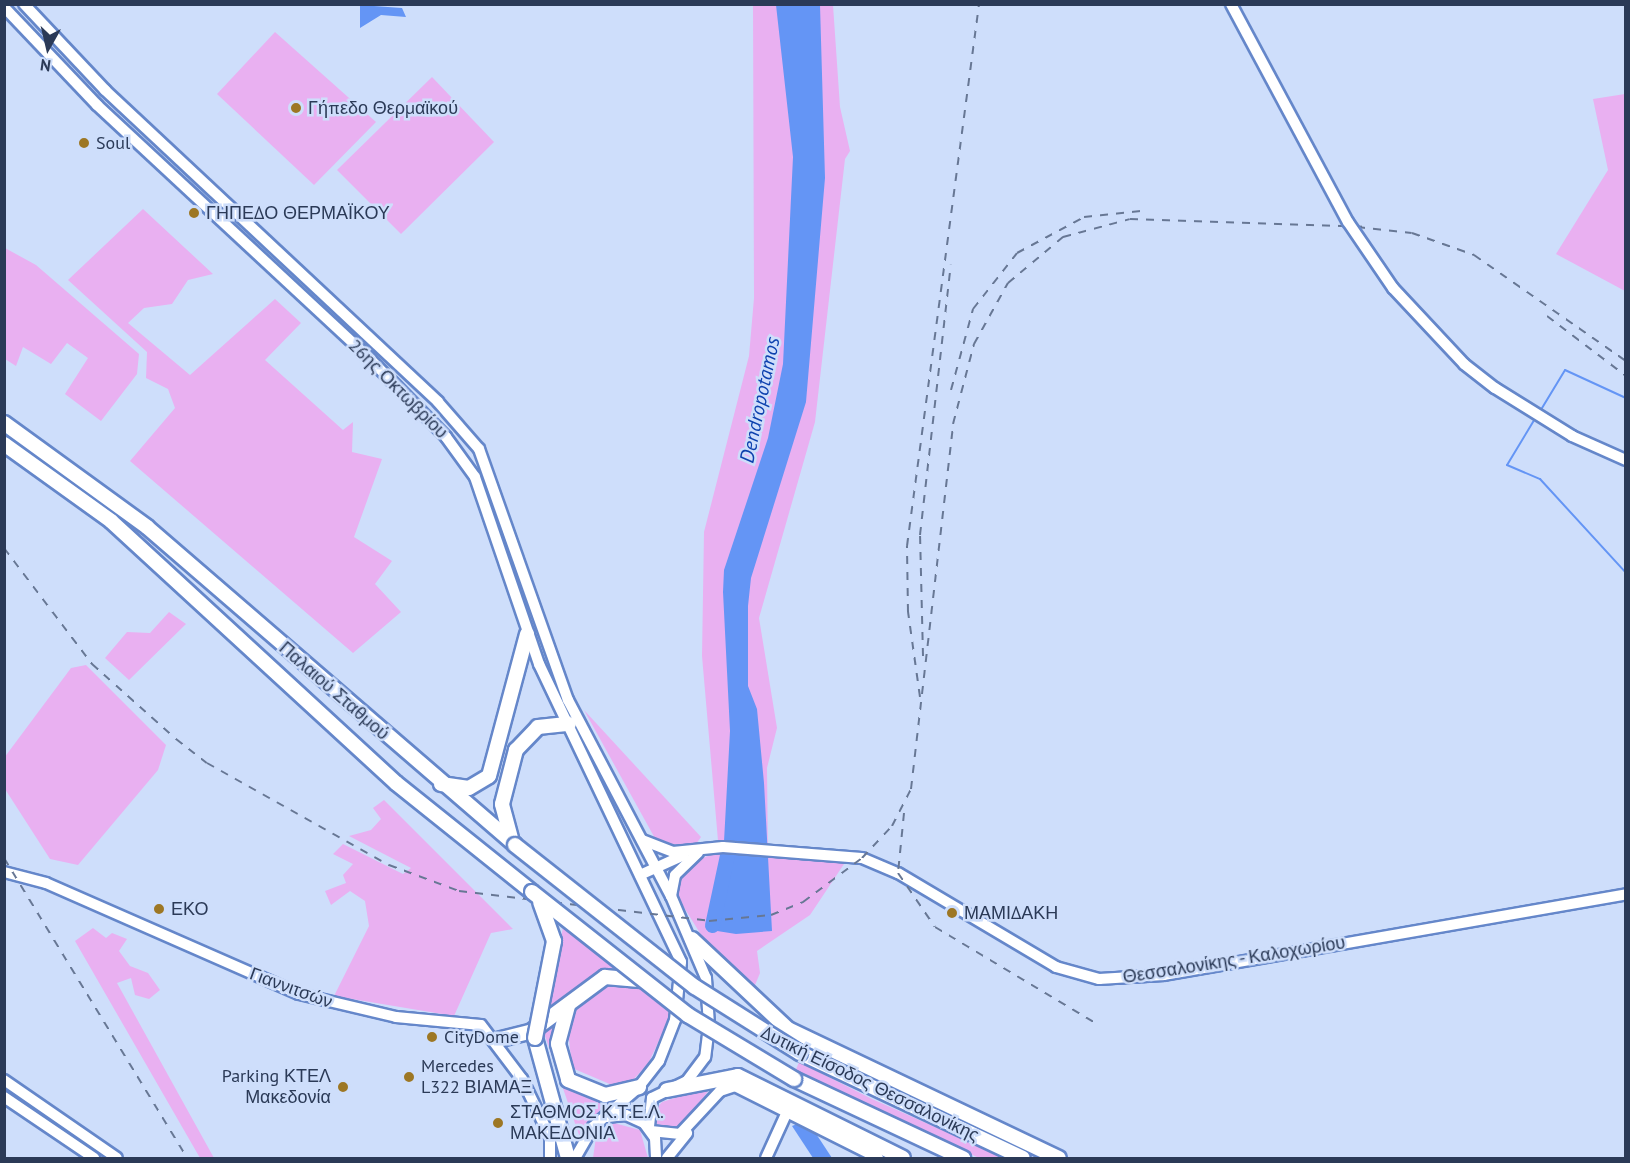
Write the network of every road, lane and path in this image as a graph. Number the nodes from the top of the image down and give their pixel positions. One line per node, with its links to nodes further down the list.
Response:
1 (24, 4): 10 (main road, 26ης Οκτωβρίου)
2 (1231, 4): 6 (main road, bridge)
3 (4, 7): 7 (main road, 26ης Οκτωβρίου)
4 (4, 423): 9 (highway, Παλαιού Σταθμού)
5 (4, 444): 17 (highway, Παλαιού Σταθμού)
6 (1626, 460)
7 (527, 634): 8 (main road, 26ης Οκτωβρίου); 9 (highway)
8 (568, 724): 11 (highway); 16 (main road, 26ης Οκτωβρίου)
9 (440, 784): 11 (highway, Παλαιού Σταθμού)
10 (641, 839): 13 (main road); 14 (main road, 26ης Οκτωβρίου)
11 (515, 845): 21 (highway, Παλαιού Σταθμού, bridge)
12 (705, 849): 13 (main road, Θεσσαλονίκης - Καλοχωρίου); 18 (main road, Θεσσαλονίκης - Καλοχωρίου); 19 (main road)
13 (690, 852): 14 (main road)
14 (656, 867): 16 (main road); 19 (main road, 26ης Οκτωβρίου)
15 (4, 872): 24 (main road, Γιαννιτσών)
16 (640, 875): 26 (main road, 26ης Οκτωβρίου)
17 (532, 892): 22 (highway, Δυτική Είσοδος Θεσσαλονίκης, bridge); 34 (highway, bridge)
18 (1626, 894)
19 (671, 896): 20 (main road, 26ης Οκτωβρίου)
20 (692, 939): 27 (main road, 26ης Οκτωβρίου); 46 (highway)
21 (663, 961): 45 (highway, Δυτική Είσοδος Θεσσαλονίκης, bridge)
22 (642, 980): 23 (highway); 44 (highway, Δυτική Είσοδος Θεσσαλονίκης, bridge)
23 (575, 996): 24 (highway); 26 (highway)
24 (497, 1040): 31 (main road, Γιαννιτσών)
25 (4, 1080): 36 (main road)
26 (639, 1087): 30 (main road, 26ης Οκτωβρίου)
27 (667, 1090): 33 (main road); 43 (highway)
28 (4, 1096): 35 (main road)
29 (788, 1112): 32 (main road); 41 (main road); 42 (main road)
30 (604, 1119): 33 (main road); 34 (main road, 26ης Οκτωβρίου)
31 (541, 1122): 37 (main road, Γιαννιτσών); 38 (main road, Γιαννιτσών)
32 (692, 1125): 33 (main road); 40 (main road)
33 (650, 1130): 39 (main road)
34 (578, 1157)
35 (94, 1158)
36 (117, 1158)
37 (542, 1158)
38 (550, 1158)
39 (656, 1158)
40 (667, 1158)
41 (766, 1158)
42 (878, 1158)
43 (903, 1158)
44 (963, 1158)
45 (1023, 1158)
46 (1059, 1158)

